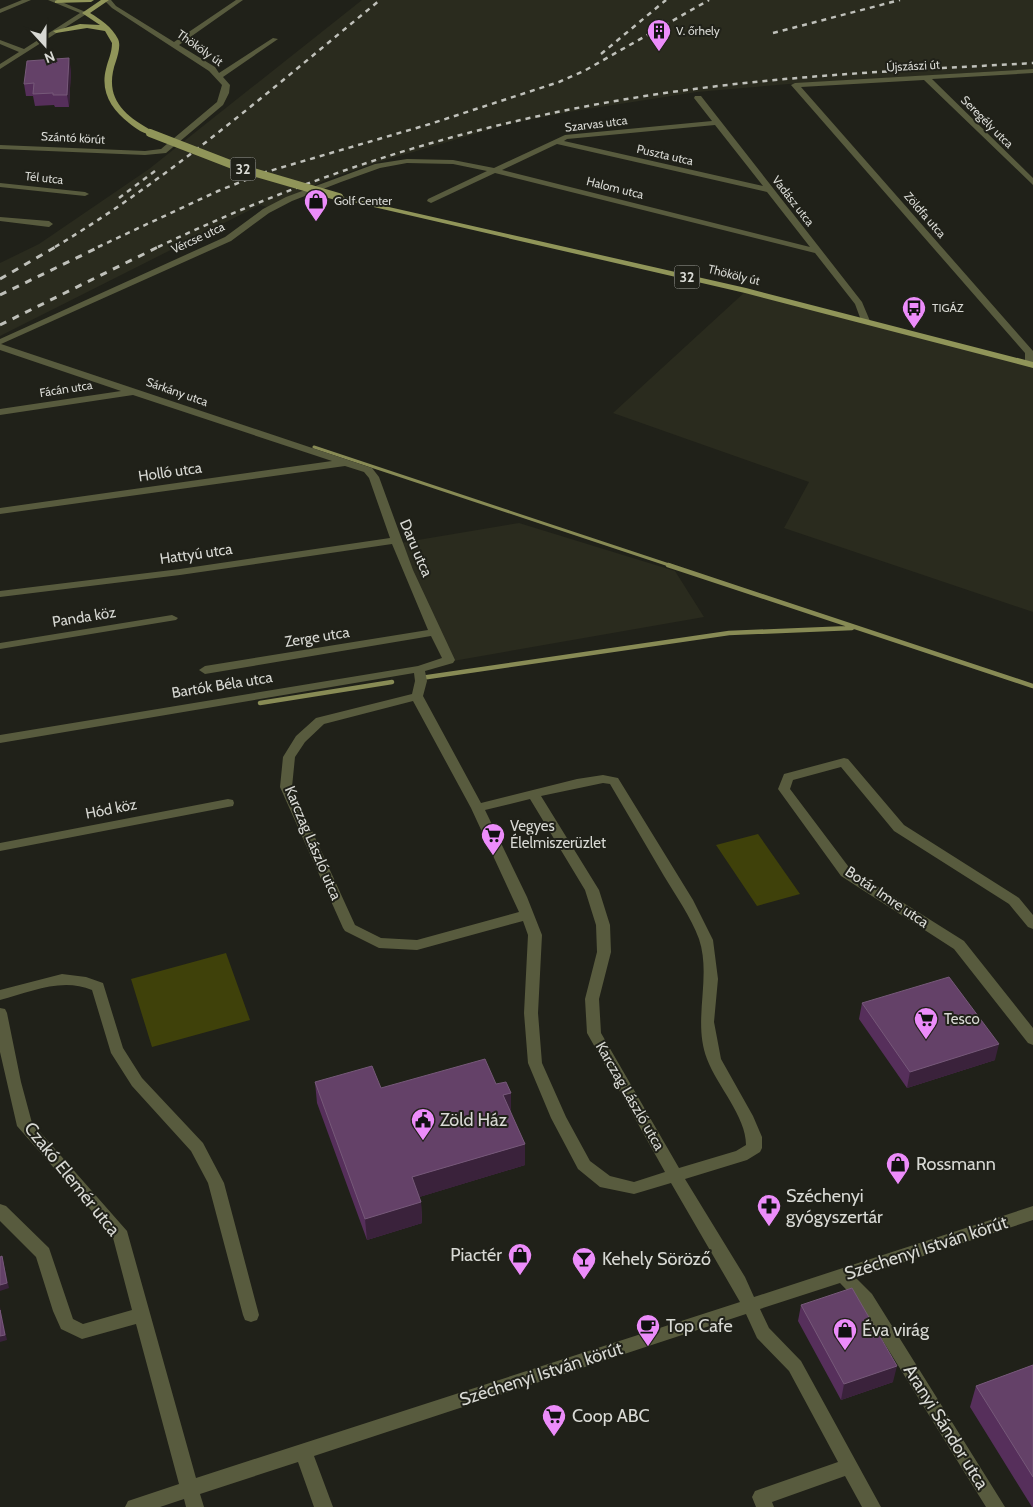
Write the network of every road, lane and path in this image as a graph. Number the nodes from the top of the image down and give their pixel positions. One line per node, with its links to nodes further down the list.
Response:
1 (28, 0): 7 (street)
2 (91, 0): 5 (main road)
3 (106, 0): 6 (main road); 14 (street, Thököly út)
4 (240, 0): 14 (street)
5 (54, 1): 8 (street)
6 (99, 4): 8 (main road); 9 (main road)
7 (1, 9)
8 (85, 13): 9 (main road); 10 (street)
9 (99, 20): 11 (main road)
10 (56, 31): 11 (main road); 15 (street)
11 (110, 31): 36 (main road, Thököly út / 32, bridge)
12 (275, 39): 18 (street)
13 (0, 42): 15 (street)
14 (175, 45): 18 (street, Thököly út)
15 (23, 51): 16 (street)
16 (1, 65)
17 (1033, 71): 19 (street, Újszászi út)
18 (219, 76): 25 (street, Thököly út)
19 (926, 77): 20 (street, Újszászi út); 28 (street, Seregély utca)
20 (794, 85): 39 (street, Zöldfa utca)
21 (698, 98): 22 (street, Vadász utca)
22 (716, 123): 23 (street, Szarvas utca); 30 (street, Vadász utca)
23 (555, 141): 27 (street, Szarvas utca); 30 (street, Puszta utca)
24 (0, 147): 25 (street, Szántó körút)
25 (145, 154)
26 (407, 161): 27 (street, Halom utca); 37 (street, Vércse utca)
27 (494, 170): 32 (street, Szarvas utca); 35 (street, Halom utca)
28 (1033, 183)
29 (0, 185): 31 (street, Tél utca)
30 (770, 190): 35 (street, Vadász utca)
31 (85, 194)
32 (431, 201)
33 (0, 219): 34 (street)
34 (49, 224)
35 (816, 251): 36 (street, Vadász utca)
36 (865, 321): 39 (main road, Thököly út / 32)
37 (0, 342)
38 (0, 347): 40 (street, Sárkány utca)
39 (1032, 365)
40 (135, 392): 41 (street, Fácán utca); 42 (street, Sárkány utca)
41 (0, 412)
42 (345, 462): 43 (street, Holló utca); 44 (street, Daru utca)
43 (0, 511)
44 (395, 540): 45 (street, Hattyú utca); 47 (street, Daru utca)
45 (0, 594)
46 (172, 618): 48 (street, Panda köz)
47 (434, 632): 49 (street, Daru utca); 51 (street, Zerge utca)
48 (0, 646)
49 (449, 660): 50 (street, Bartók Béla utca)
50 (419, 669): 52 (street); 53 (street, Bartók Béla utca)
51 (205, 670)
52 (417, 696): 56 (street); 58 (street, Karczag László utca)
53 (0, 739)
54 (534, 795): 56 (street); 63 (street, Karczag László utca); 63 (street)
55 (228, 802): 57 (street, Hód köz)
56 (477, 808): 58 (street)
57 (0, 847)
58 (527, 915): 63 (street)
59 (1033, 924): 62 (street, Botár Imre utca)
60 (0, 995): 69 (street)
61 (0, 1013): 68 (street, Czakó Elemér utca)
62 (1033, 1039)
63 (675, 1175): 67 (street, Karczag László utca)
64 (0, 1212): 68 (street)
65 (1033, 1213): 66 (street, Széchenyi István körút)
66 (843, 1274): 67 (street, Széchenyi István körút); 78 (street, Aranyi Sándor utca)
67 (749, 1305): 70 (street, Széchenyi István körút); 71 (street)
68 (142, 1315): 72 (street, Czakó Elemér utca)
69 (251, 1315)
70 (303, 1451): 72 (street, Széchenyi István körút); 75 (street)
71 (849, 1466): 76 (street); 77 (street)
72 (190, 1489): 73 (street, Széchenyi István körút); 74 (street, Czakó Elemér utca)
73 (134, 1507)
74 (194, 1507)
75 (324, 1507)
76 (765, 1507)
77 (872, 1507)
78 (996, 1507)

